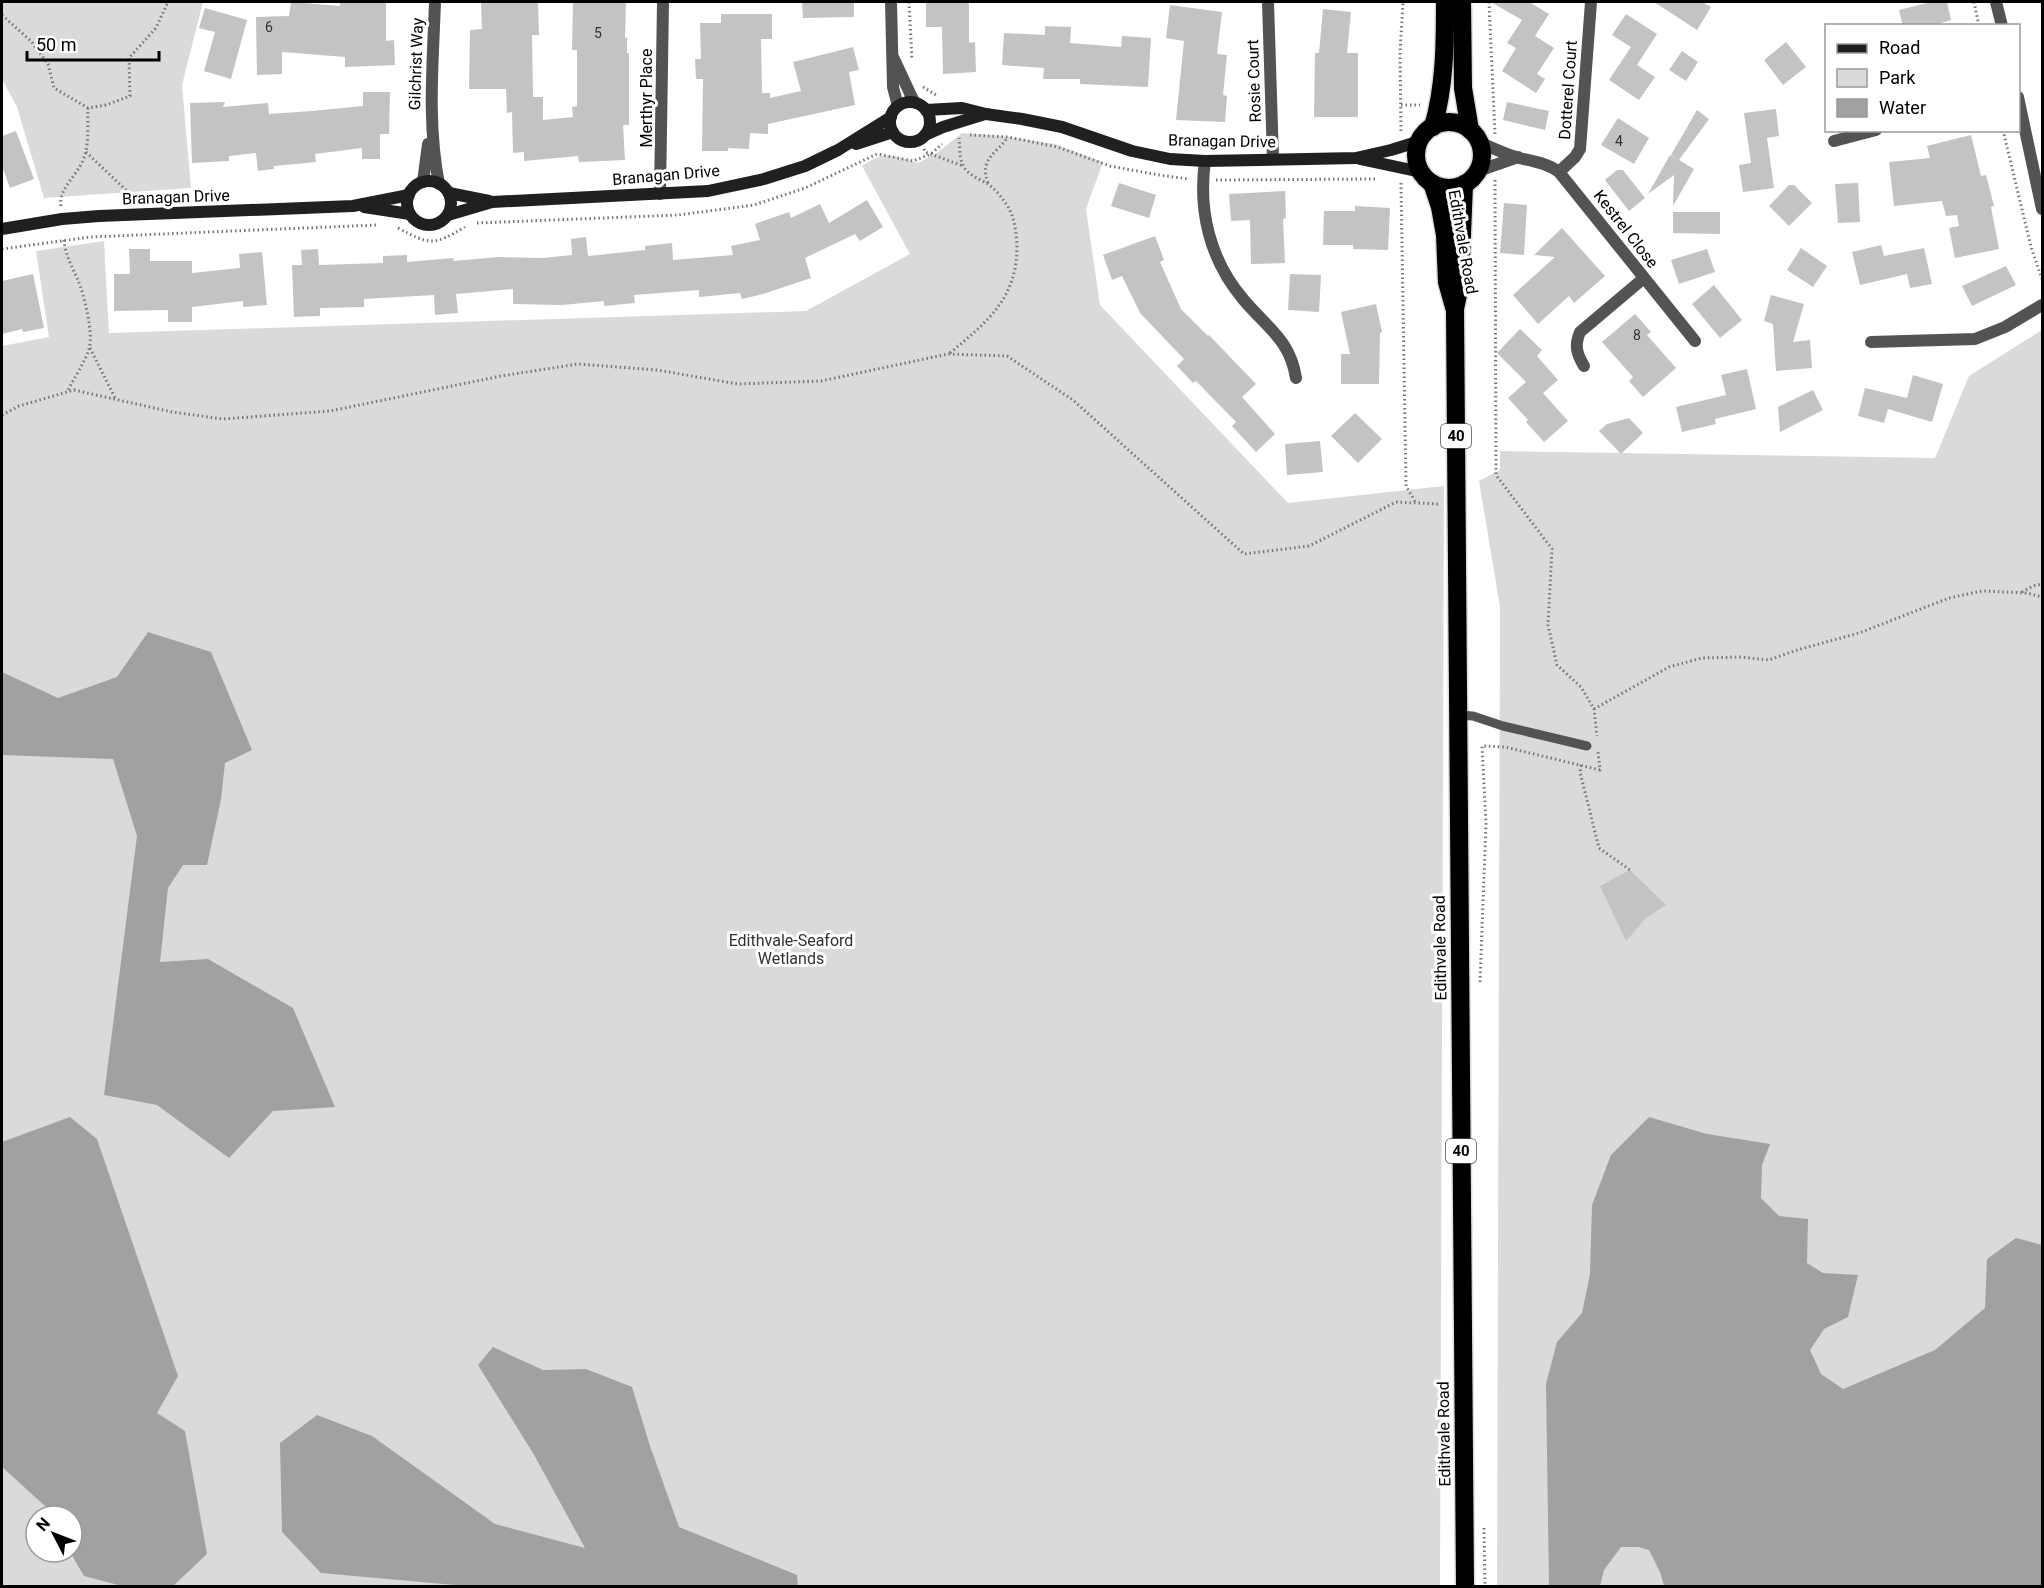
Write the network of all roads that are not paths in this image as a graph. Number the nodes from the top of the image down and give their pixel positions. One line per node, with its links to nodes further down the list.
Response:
1 (435, 2): 18 (street, Gilchrist Way)
2 (663, 2): 38 (street, Merthyr Place)
3 (891, 2): 10 (street)
4 (1268, 2): 28 (street, Rosie Court)
5 (1445, 2): 17 (highway)
6 (1462, 2): 22 (highway)
7 (1591, 2): 32 (street, Dotterel Court)
8 (1996, 2): 9 (street)
9 (2002, 24)
10 (892, 56): 12 (street); 13 (street)
11 (2020, 100): 29 (street)
12 (914, 102): 13 (street); 14 (street)
13 (898, 106): 16 (street)
14 (926, 110): 15 (street, Branagan Drive); 21 (street)
15 (986, 114): 21 (street, Branagan Drive); 30 (street, Branagan Drive)
16 (891, 117): 19 (street); 25 (street, Branagan Drive)
17 (1433, 127): 22 (highway); 23 (highway)
18 (431, 128): 34 (street, Gilchrist Way); 35 (street, Gilchrist Way)
19 (893, 132): 21 (street); 25 (street, Branagan Drive)
20 (1868, 132): 24 (street)
21 (922, 137)
22 (1481, 140): 27 (street, Kestrel Close); 31 (highway)
23 (1420, 141): 26 (street, Branagan Drive); 33 (highway, 40)
24 (1834, 141)
25 (838, 150): 38 (street, Branagan Drive)
26 (1356, 158): 28 (street, Branagan Drive); 33 (street, Branagan Drive)
27 (1518, 158): 31 (street); 32 (street, Kestrel Close)
28 (1273, 159): 30 (street, Branagan Drive)
29 (2037, 160): 42 (street)
30 (1205, 161): 52 (street)
31 (1478, 171): 36 (highway)
32 (1559, 172): 46 (street, Kestrel Close)
33 (1427, 178): 36 (highway); 48 (highway, Edithvale Road / 40)
34 (423, 182): 35 (street); 39 (street)
35 (439, 184): 37 (street)
36 (1464, 184): 48 (highway, Edithvale Road / 40)
37 (449, 193): 40 (street, Branagan Drive); 44 (street)
38 (660, 194): 40 (street, Branagan Drive)
39 (409, 195): 41 (street, Branagan Drive); 43 (street)
40 (492, 202): 44 (street, Branagan Drive)
41 (353, 206): 43 (street, Branagan Drive); 45 (street, Branagan Drive)
42 (2043, 208)
43 (410, 214): 44 (street)
44 (448, 215)
45 (2, 229)
46 (1644, 278): 49 (street, Kestrel Close); 51 (street)
47 (2043, 305): 50 (street)
48 (1455, 309): 53 (highway, Edithvale Road / 40)
49 (1695, 341)
50 (1871, 342)
51 (1584, 366)
52 (1296, 378)
53 (1458, 715): 54 (lane); 55 (highway, Edithvale Road / 40)
54 (1587, 746)
55 (1465, 1587)

